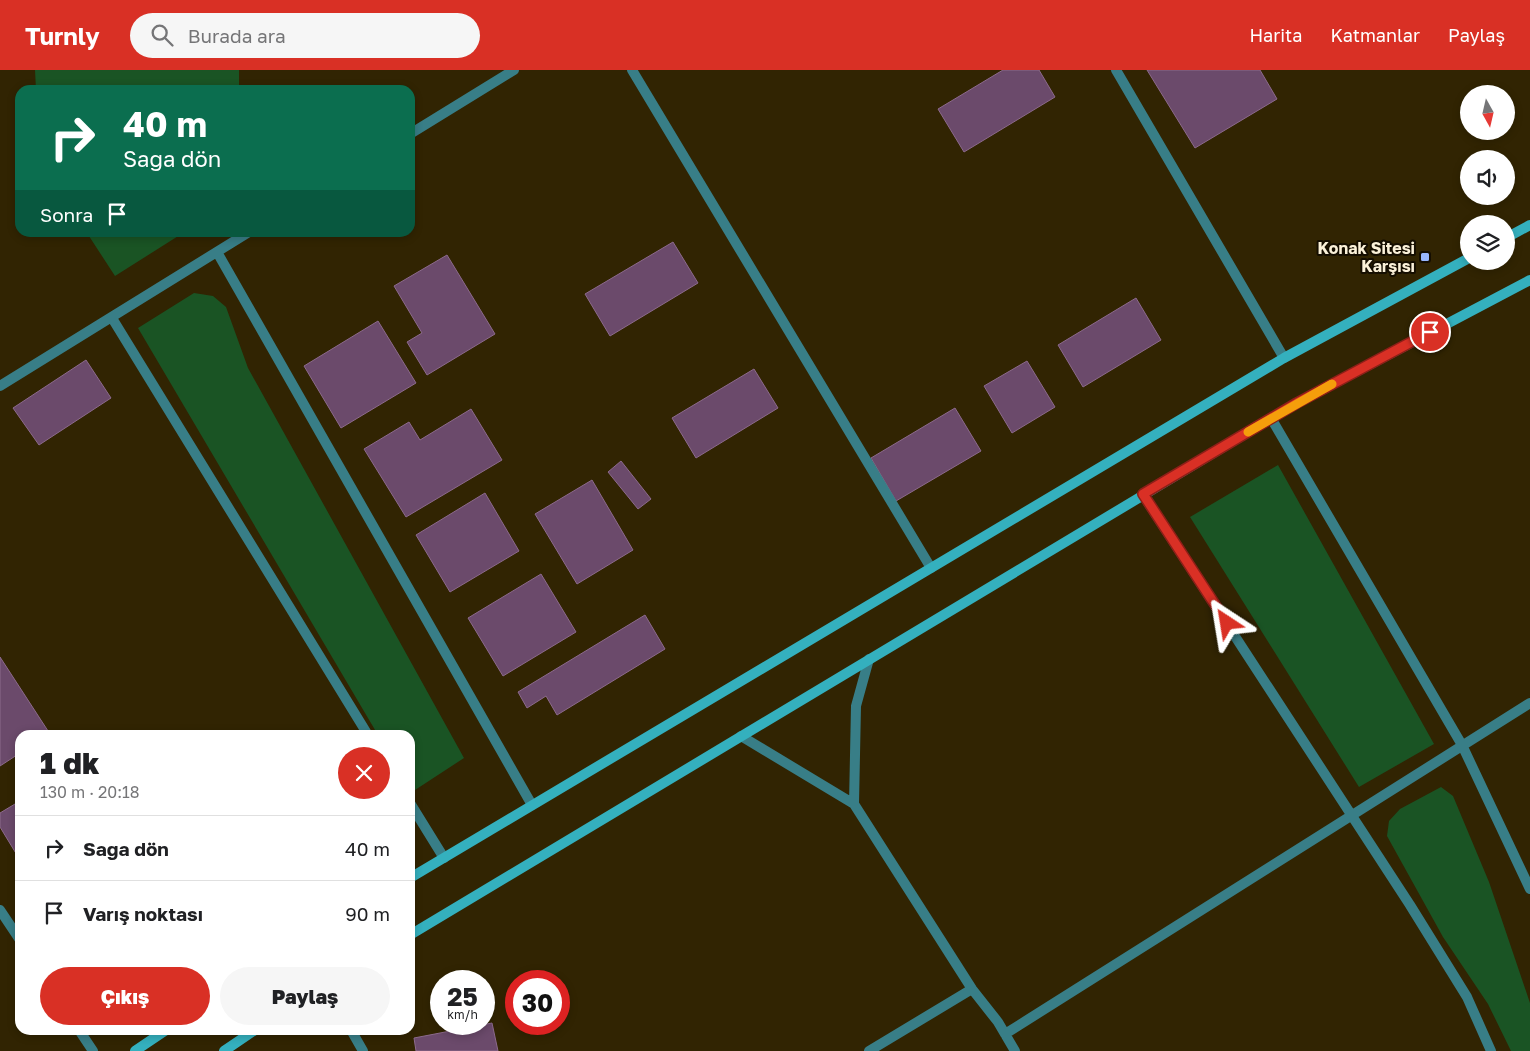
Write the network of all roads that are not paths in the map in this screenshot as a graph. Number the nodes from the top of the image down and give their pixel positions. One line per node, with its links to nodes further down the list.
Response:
1 (514, 70): 4 (street)
2 (632, 70): 16 (street)
3 (1116, 70): 12 (street)
4 (415, 131)
5 (1530, 225): 6 (main road)
6 (1515, 233)
7 (242, 237): 8 (street)
8 (217, 252): 11 (street); 23 (street)
9 (1460, 263): 12 (main road)
10 (1530, 280): 14 (main road)
11 (112, 318): 13 (street); 19 (street)
12 (1284, 358): 16 (main road)
13 (0, 386)
14 (1271, 418): 15 (main road); 21 (street)
15 (1143, 494): 17 (main road); 25 (street)
16 (932, 568): 23 (main road)
17 (869, 659): 20 (main road); 22 (street)
18 (1530, 703): 21 (street)
19 (365, 730)
20 (741, 736): 22 (street); 31 (main road)
21 (1462, 746): 25 (street); 28 (street)
22 (854, 804): 32 (street)
23 (532, 805): 26 (main road)
24 (415, 811): 26 (street)
25 (1352, 817): 33 (street); 44 (street)
26 (444, 858): 27 (main road)
27 (415, 875)
28 (1530, 889)
29 (0, 910): 30 (street)
30 (15, 932)
31 (415, 932)
32 (972, 989): 33 (street); 42 (street)
33 (1005, 1034): 43 (street)
34 (82, 1035): 38 (street)
35 (159, 1035): 39 (main road)
36 (248, 1035): 40 (main road)
37 (354, 1035): 41 (street)
38 (92, 1051)
39 (135, 1051)
40 (224, 1051)
41 (363, 1051)
42 (869, 1051)
43 (1015, 1051)
44 (1491, 1051)

